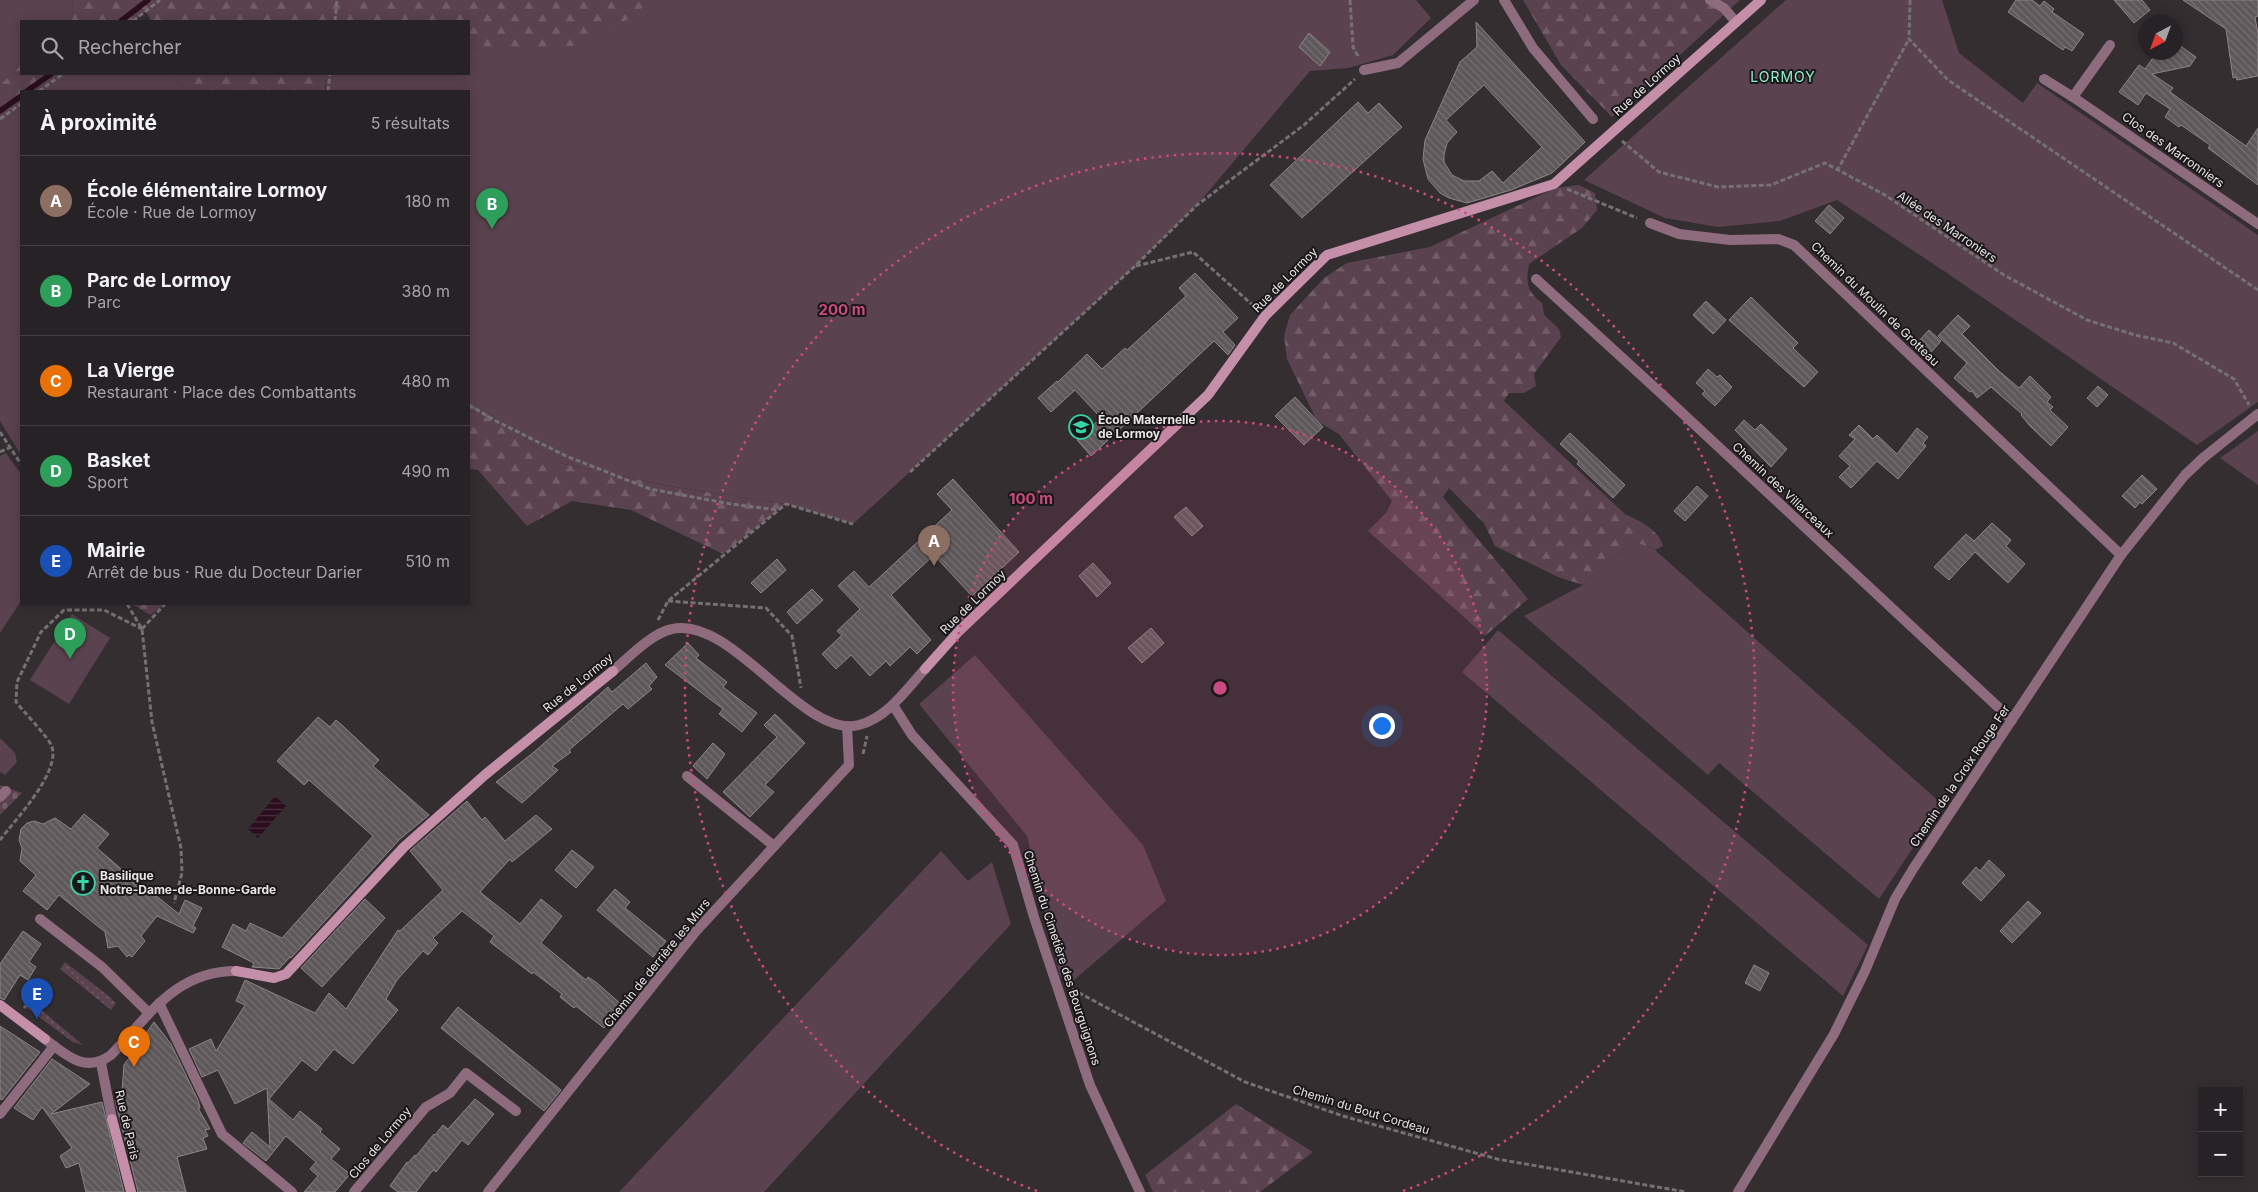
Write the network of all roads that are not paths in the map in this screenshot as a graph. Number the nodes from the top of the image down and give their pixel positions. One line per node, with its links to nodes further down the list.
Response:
1 (1474, 0): 7 (street)
2 (1504, 0): 10 (street)
3 (1710, 0): 5 (street)
4 (1761, 0): 5 (street, Rue de Lormoy)
5 (1736, 22): 16 (street, Rue de Lormoy)
6 (2110, 46): 9 (street)
7 (1364, 70)
8 (2044, 78): 9 (street, Clos des Marronniers)
9 (2073, 97): 12 (street, Clos des Marronniers)
10 (1593, 119)
11 (1650, 223): 15 (street, Chemin du Moulin de Grotteau)
12 (2258, 224)
13 (1536, 280): 17 (street, Chemin des Villarceaux)
14 (2256, 415): 15 (street, Chemin de la Croix Rouge Fer)
15 (2121, 555): 17 (street, Chemin de la Croix Rouge Fer)
16 (893, 705): 18 (street, Rue de Lormoy); 33 (street, Chemin du Cimetière des Bourguignons)
17 (2012, 720): 34 (street, Chemin de la Croix Rouge Fer)
18 (847, 726): 20 (street, Chemin de derrière les Murs); 22 (street, Rue de Lormoy)
19 (687, 776): 20 (street)
20 (774, 846): 32 (street, Chemin de derrière les Murs)
21 (40, 919): 24 (street)
22 (159, 1003): 24 (street, Rue de Lormoy); 30 (street)
23 (0, 1005): 25 (street)
24 (149, 1013): 26 (street, Rue de Lormoy)
25 (54, 1046): 26 (street); 28 (street)
26 (101, 1062): 29 (street, Rue de Paris)
27 (516, 1111): 31 (street, Clos de Lormoy)
28 (0, 1114)
29 (131, 1192)
30 (292, 1192)
31 (354, 1192)
32 (488, 1192)
33 (1140, 1192)
34 (1738, 1192)

